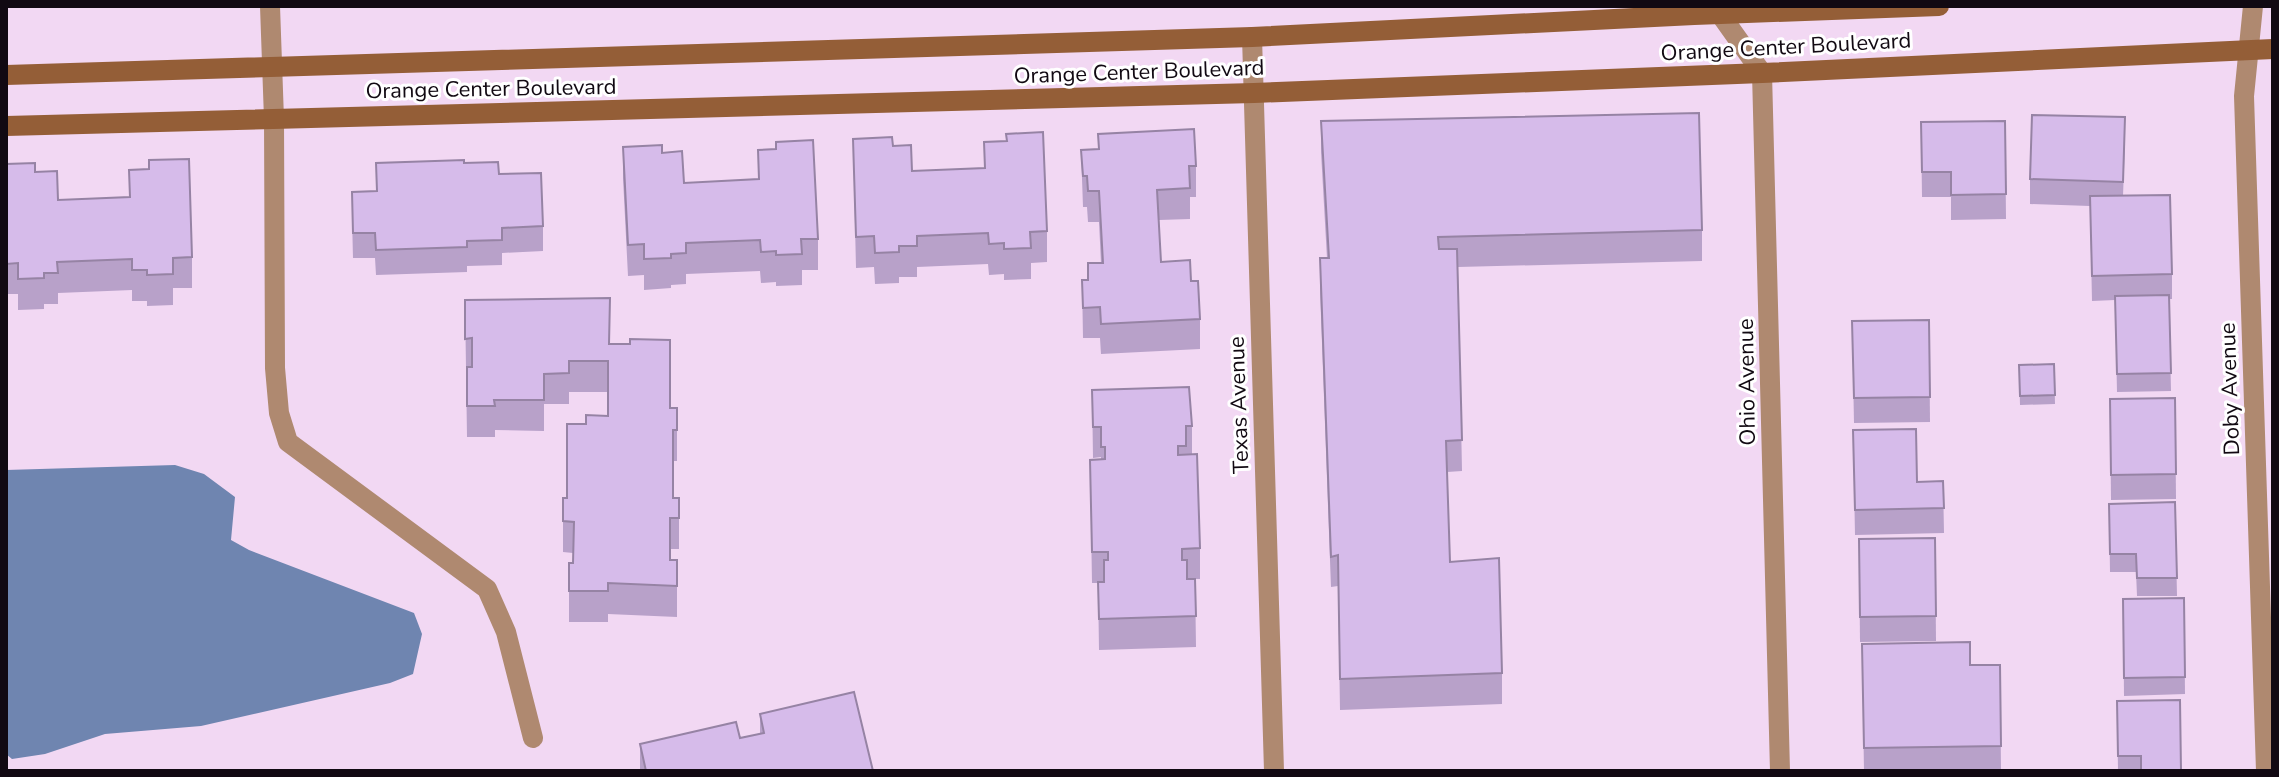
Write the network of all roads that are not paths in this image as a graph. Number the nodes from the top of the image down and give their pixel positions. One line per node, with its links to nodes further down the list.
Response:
1 (270, 6): 8 (street)
2 (1939, 6): 4 (street, Orange Center Boulevard)
3 (2253, 6): 7 (street, Doby Avenue)
4 (1719, 10): 5 (street, Orange Center Boulevard); 9 (street)
5 (1252, 37): 8 (street, Orange Center Boulevard); 11 (street, Texas Avenue)
6 (2273, 49): 7 (street, Orange Center Boulevard)
7 (2250, 50): 9 (street, Orange Center Boulevard); 17 (street, Doby Avenue)
8 (272, 65): 10 (street, Orange Center Boulevard); 12 (street)
9 (1762, 73): 11 (street, Orange Center Boulevard); 16 (street, Ohio Avenue)
10 (6, 75)
11 (1254, 93): 12 (street, Orange Center Boulevard); 15 (street, Texas Avenue)
12 (274, 119): 13 (street, Orange Center Boulevard); 14 (street)
13 (6, 126)
14 (533, 738)
15 (1274, 771)
16 (1780, 771)
17 (2266, 771)

